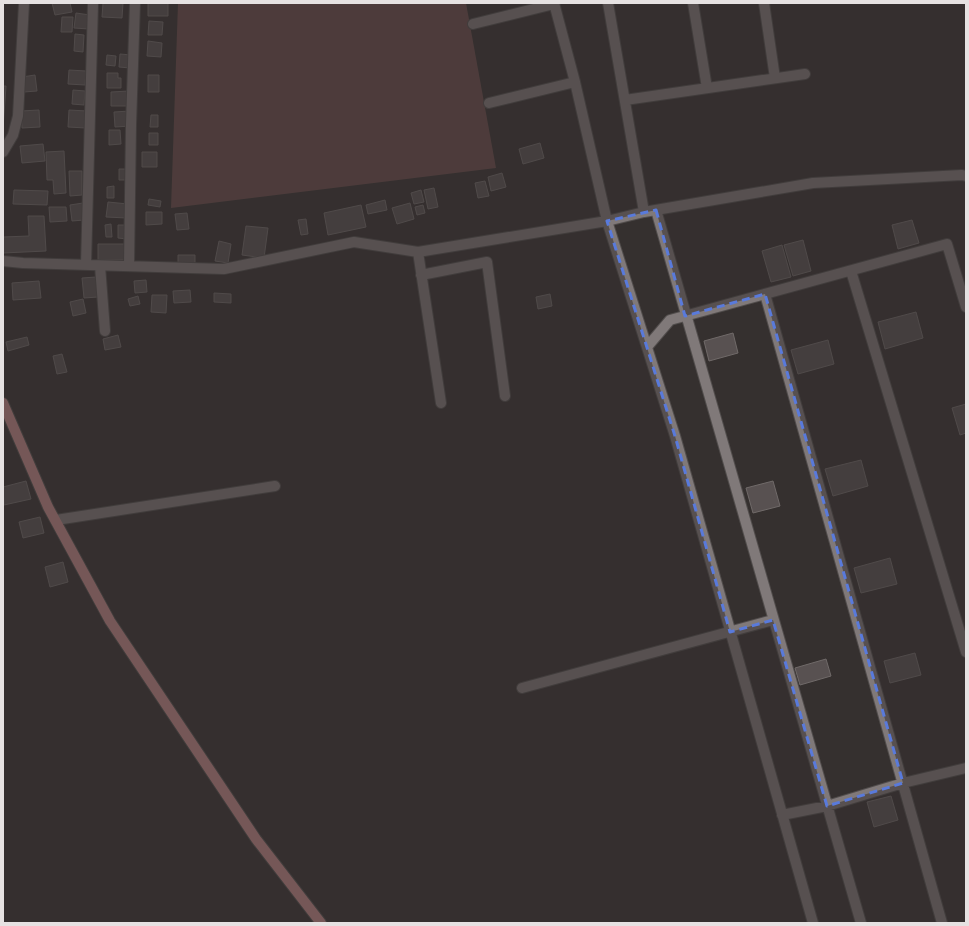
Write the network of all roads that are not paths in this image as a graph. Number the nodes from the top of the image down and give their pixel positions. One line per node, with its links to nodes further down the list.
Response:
1 (24, 3): 15 (street)
2 (93, 3): 22 (street)
3 (135, 3): 24 (street)
4 (608, 3): 13 (street)
5 (693, 3): 12 (street)
6 (764, 3): 10 (street)
7 (554, 4): 8 (street); 11 (street)
8 (473, 24)
9 (805, 74): 10 (street)
10 (775, 78): 12 (street)
11 (576, 82): 14 (street); 19 (street)
12 (707, 88): 13 (street)
13 (625, 100): 18 (street)
14 (489, 102)
15 (3, 152)
16 (966, 176): 17 (street)
17 (656, 210): 18 (street); 29 (street)
18 (644, 212): 19 (street)
19 (606, 221): 20 (street); 31 (street)
20 (418, 252): 24 (street); 26 (street)
21 (3, 261): 22 (street)
22 (86, 265): 23 (street)
23 (100, 266): 24 (street); 30 (street)
24 (129, 266)
25 (851, 271): 27 (street); 28 (street); 39 (street)
26 (421, 275): 32 (street); 34 (street)
27 (765, 294): 29 (street); 42 (street)
28 (966, 307)
29 (685, 316): 31 (street); 37 (street)
30 (105, 331)
31 (646, 347): 38 (street)
32 (505, 396)
33 (3, 403): 36 (main road)
34 (441, 403)
35 (275, 486): 36 (street)
36 (56, 520): 45 (main road)
37 (773, 620): 38 (street); 43 (street)
38 (730, 632): 40 (street); 44 (street)
39 (966, 652)
40 (522, 688)
41 (966, 768): 42 (street)
42 (903, 783): 43 (street); 48 (street)
43 (827, 806): 44 (street); 47 (street)
44 (782, 815): 46 (street)
45 (321, 923)
46 (813, 923)
47 (861, 923)
48 (942, 923)

